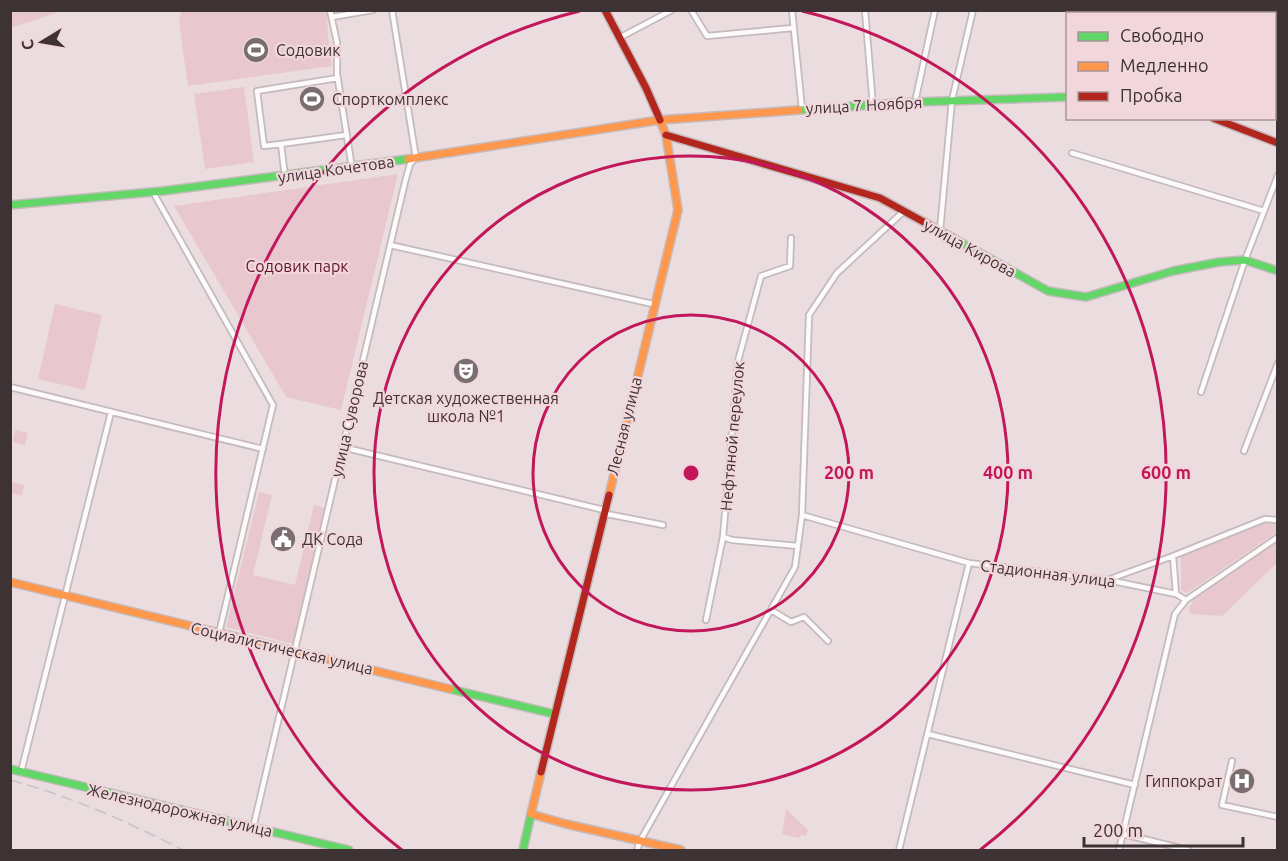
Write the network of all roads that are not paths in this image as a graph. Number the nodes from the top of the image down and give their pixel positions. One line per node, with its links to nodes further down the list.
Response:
1 (330, 10): 11 (street)
2 (373, 10): 11 (street)
3 (392, 10): 27 (street)
4 (605, 10): 13 (main road, Лесная улица)
5 (672, 10): 13 (street)
6 (691, 10): 12 (street)
7 (792, 10): 12 (street)
8 (865, 10): 18 (street)
9 (934, 10): 17 (street)
10 (973, 10): 16 (street)
11 (332, 17): 14 (street)
12 (793, 28): 19 (street)
13 (620, 38): 20 (main road, Лесная улица)
14 (338, 78): 22 (street); 25 (street)
15 (1066, 97): 16 (main road, улица 7 Ноября)
16 (952, 100): 17 (main road, улица 7 Ноября); 36 (street)
17 (915, 102): 18 (main road, улица 7 Ноября)
18 (873, 106): 19 (main road, улица 7 Ноября)
19 (802, 109): 20 (main road, улица 7 Ноября)
20 (660, 120): 23 (main road, Лесная улица); 27 (main road, улица Кочетова)
21 (1218, 120): 24 (main road)
22 (346, 135): 25 (street); 29 (street)
23 (666, 135): 34 (main road, улица Кирова); 41 (main road, Лесная улица)
24 (1278, 143)
25 (281, 144): 31 (street)
26 (1072, 153): 35 (street)
27 (416, 158): 28 (main road, улица Кочетова)
28 (406, 162): 29 (main road, улица Кочетова); 38 (street, улица Суворова)
29 (352, 168): 31 (main road, улица Кочетова)
30 (1278, 175): 35 (street)
31 (285, 177): 32 (main road, улица Кочетова)
32 (153, 192): 33 (main road, улица Кочетова); 47 (street)
33 (10, 205)
34 (904, 211): 36 (main road, улица Кирова); 50 (street)
35 (1264, 211): 39 (street)
36 (940, 231): 39 (main road, улица Кирова)
37 (791, 238): 53 (street, Нефтяной переулок)
38 (390, 245): 41 (street); 46 (street, улица Суворова)
39 (1245, 260): 40 (main road, улица Кирова); 44 (street)
40 (1278, 270)
41 (653, 304): 49 (main road, Лесная улица)
42 (1278, 363): 48 (street)
43 (10, 387): 45 (street)
44 (1201, 392)
45 (111, 412): 47 (street); 61 (street)
46 (342, 447): 49 (street); 67 (street, улица Суворова)
47 (263, 449): 65 (street)
48 (1244, 452)
49 (604, 510): 52 (street); 68 (main road, Лесная улица)
50 (802, 515): 55 (street); 57 (street, Стадионная улица)
51 (1278, 520): 56 (street)
52 (663, 525)
53 (723, 537): 55 (street); 64 (street, Нефтяной переулок)
54 (1278, 537): 62 (street)
55 (798, 546): 63 (street)
56 (1173, 556): 58 (street); 60 (street)
57 (969, 563): 58 (street, Стадионная улица); 69 (street)
58 (1108, 580): 60 (street, Стадионная улица)
59 (10, 582): 61 (main road, Социалистическая улица)
60 (1176, 594): 62 (street, Стадионная улица)
61 (65, 596): 65 (main road, Социалистическая улица); 72 (street)
62 (1186, 600): 73 (street)
63 (771, 610): 66 (street); 78 (street)
64 (705, 620)
65 (219, 633): 67 (main road, Социалистическая улица)
66 (828, 641)
67 (294, 650): 68 (main road, Социалистическая улица); 76 (street, улица Суворова)
68 (554, 714): 74 (main road, Лесная улица)
69 (928, 734): 73 (street); 83 (street)
70 (1232, 761): 75 (street)
71 (10, 769): 72 (main road, Железнодорожная улица)
72 (21, 772): 76 (main road, Железнодорожная улица)
73 (1135, 785): 77 (street)
74 (531, 814): 78 (main road); 80 (main road, Лесная улица)
75 (1278, 817)
76 (253, 828): 79 (main road, Железнодорожная улица)
77 (1123, 834): 84 (street); 85 (street)
78 (640, 841): 81 (street); 82 (main road)
79 (349, 850)
80 (523, 850)
81 (637, 850)
82 (681, 850)
83 (899, 850)
84 (1119, 850)
85 (1188, 850)

